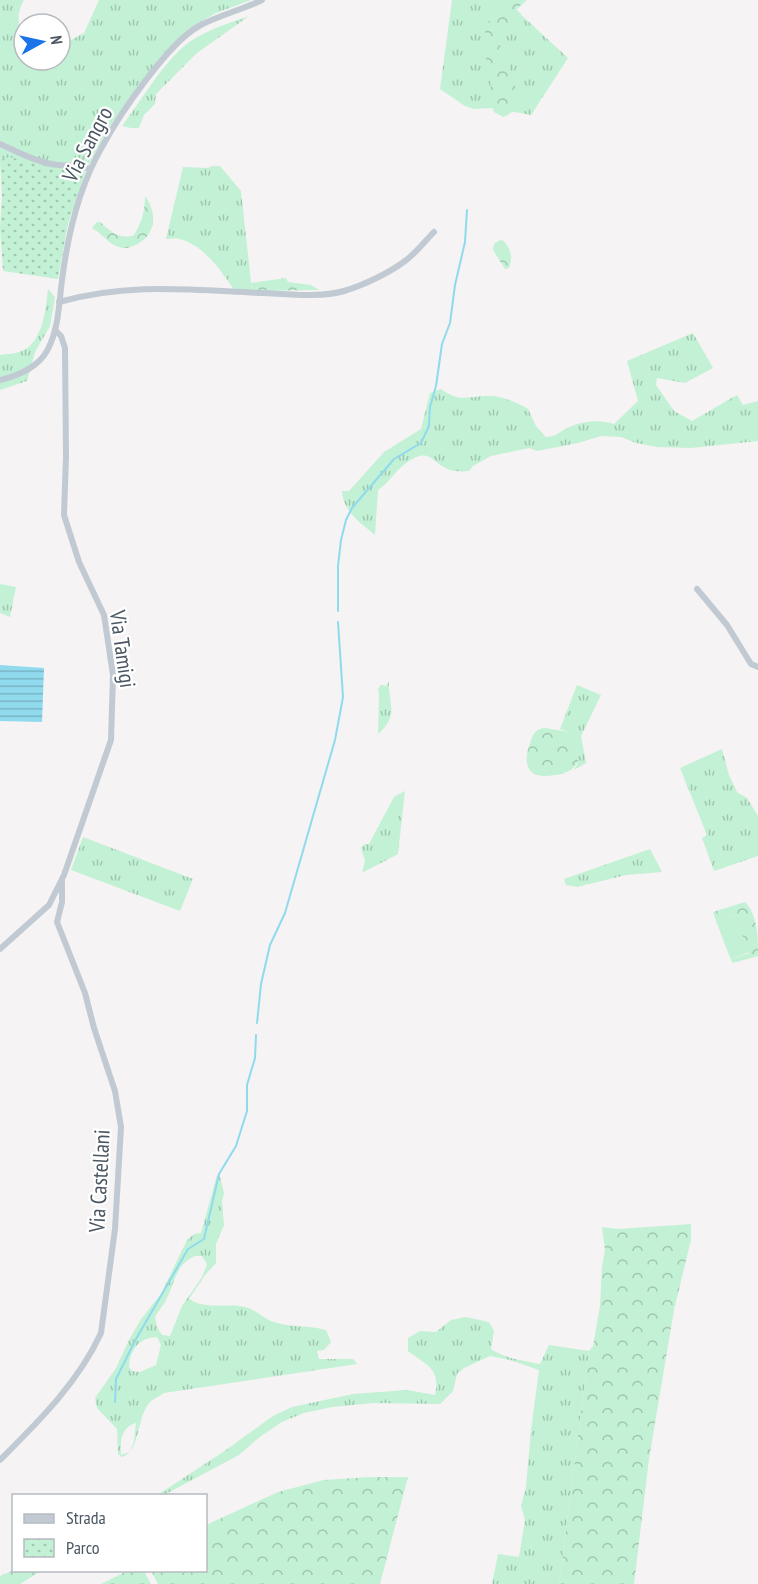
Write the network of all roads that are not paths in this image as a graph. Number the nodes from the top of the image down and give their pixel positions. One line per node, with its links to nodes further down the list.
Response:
1 (262, 0): 3 (street, Via Sangro)
2 (0, 144): 3 (street)
3 (90, 169): 5 (street, Via Sangro)
4 (434, 232): 5 (street)
5 (59, 302): 6 (street, Via Sangro)
6 (55, 330): 7 (street, Via Sangro); 10 (street, Via Tamigi)
7 (0, 380)
8 (697, 590): 9 (street)
9 (758, 667)
10 (62, 878): 11 (street, Via Tamigi); 12 (street, Via Castellani)
11 (0, 949)
12 (0, 1460)

